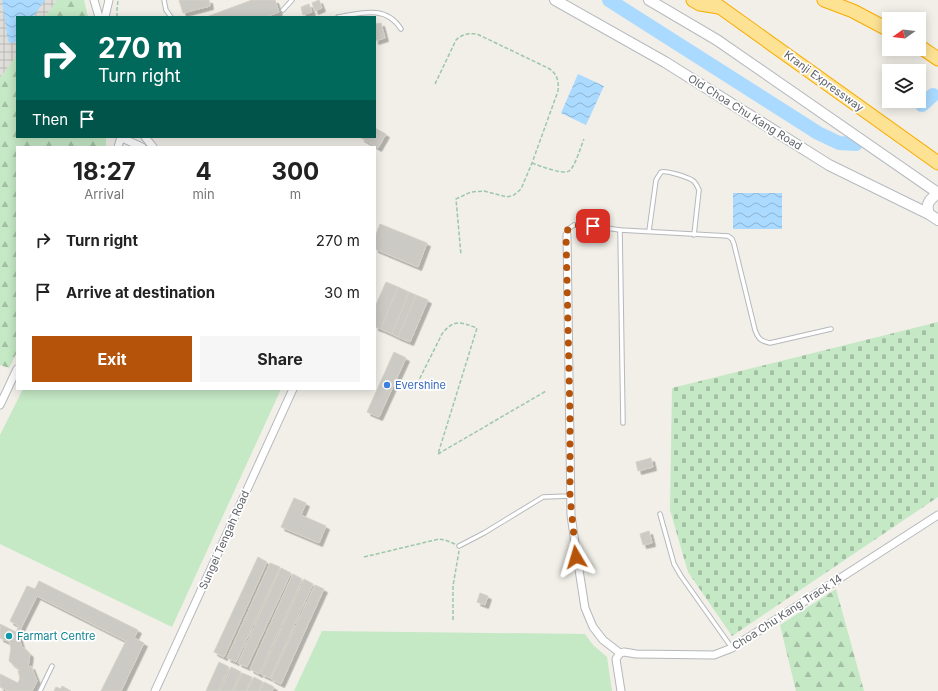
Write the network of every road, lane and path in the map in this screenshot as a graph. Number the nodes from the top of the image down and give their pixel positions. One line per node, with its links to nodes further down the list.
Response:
1 (94, 0): 13 (street)
2 (98, 0): 13 (street)
3 (109, 0): 14 (street)
4 (118, 0): 15 (path)
5 (164, 0): 16 (lane)
6 (292, 0): 12 (lane)
7 (555, 0): 31 (main road, Old Choa Chu Kang Road)
8 (649, 0): 30 (main road)
9 (693, 0): 11 (highway)
10 (824, 0): 18 (highway)
11 (714, 3): 29 (highway, Kranji Expressway)
12 (283, 10)
13 (98, 14)
14 (105, 16)
15 (117, 16)
16 (170, 16)
17 (344, 16): 19 (lane)
18 (882, 26)
19 (402, 29)
20 (926, 51): 21 (highway)
21 (938, 59)
22 (435, 84): 28 (path)
23 (122, 138): 26 (street)
24 (146, 138): 27 (street)
25 (584, 139): 28 (path)
26 (140, 146)
27 (152, 146)
28 (532, 163): 36 (path)
29 (938, 163)
30 (938, 193): 31 (main road)
31 (934, 217)
32 (620, 230): 33 (lane); 34 (lane); 43 (lane)
33 (649, 231): 35 (lane); 35 (lane)
34 (566, 235): 44 (street, Choa Chu Kang Track 14)
35 (694, 235): 37 (lane)
36 (461, 254)
37 (831, 329)
38 (16, 371): 42 (street)
39 (417, 384): 41 (path)
40 (293, 390): 54 (street, Sungei Tengah Road)
41 (546, 391)
42 (0, 405)
43 (623, 423)
44 (570, 496): 47 (lane); 51 (street, Choa Chu Kang Track 14)
45 (660, 514): 50 (lane)
46 (938, 515): 50 (street, Choa Chu Kang Track 14)
47 (460, 546): 48 (path); 49 (path)
48 (364, 557)
49 (453, 620)
50 (732, 648): 51 (street, Choa Chu Kang Track 14)
51 (620, 652): 55 (street)
52 (52, 666): 53 (lane)
53 (40, 691)
54 (155, 691)
55 (621, 691)

